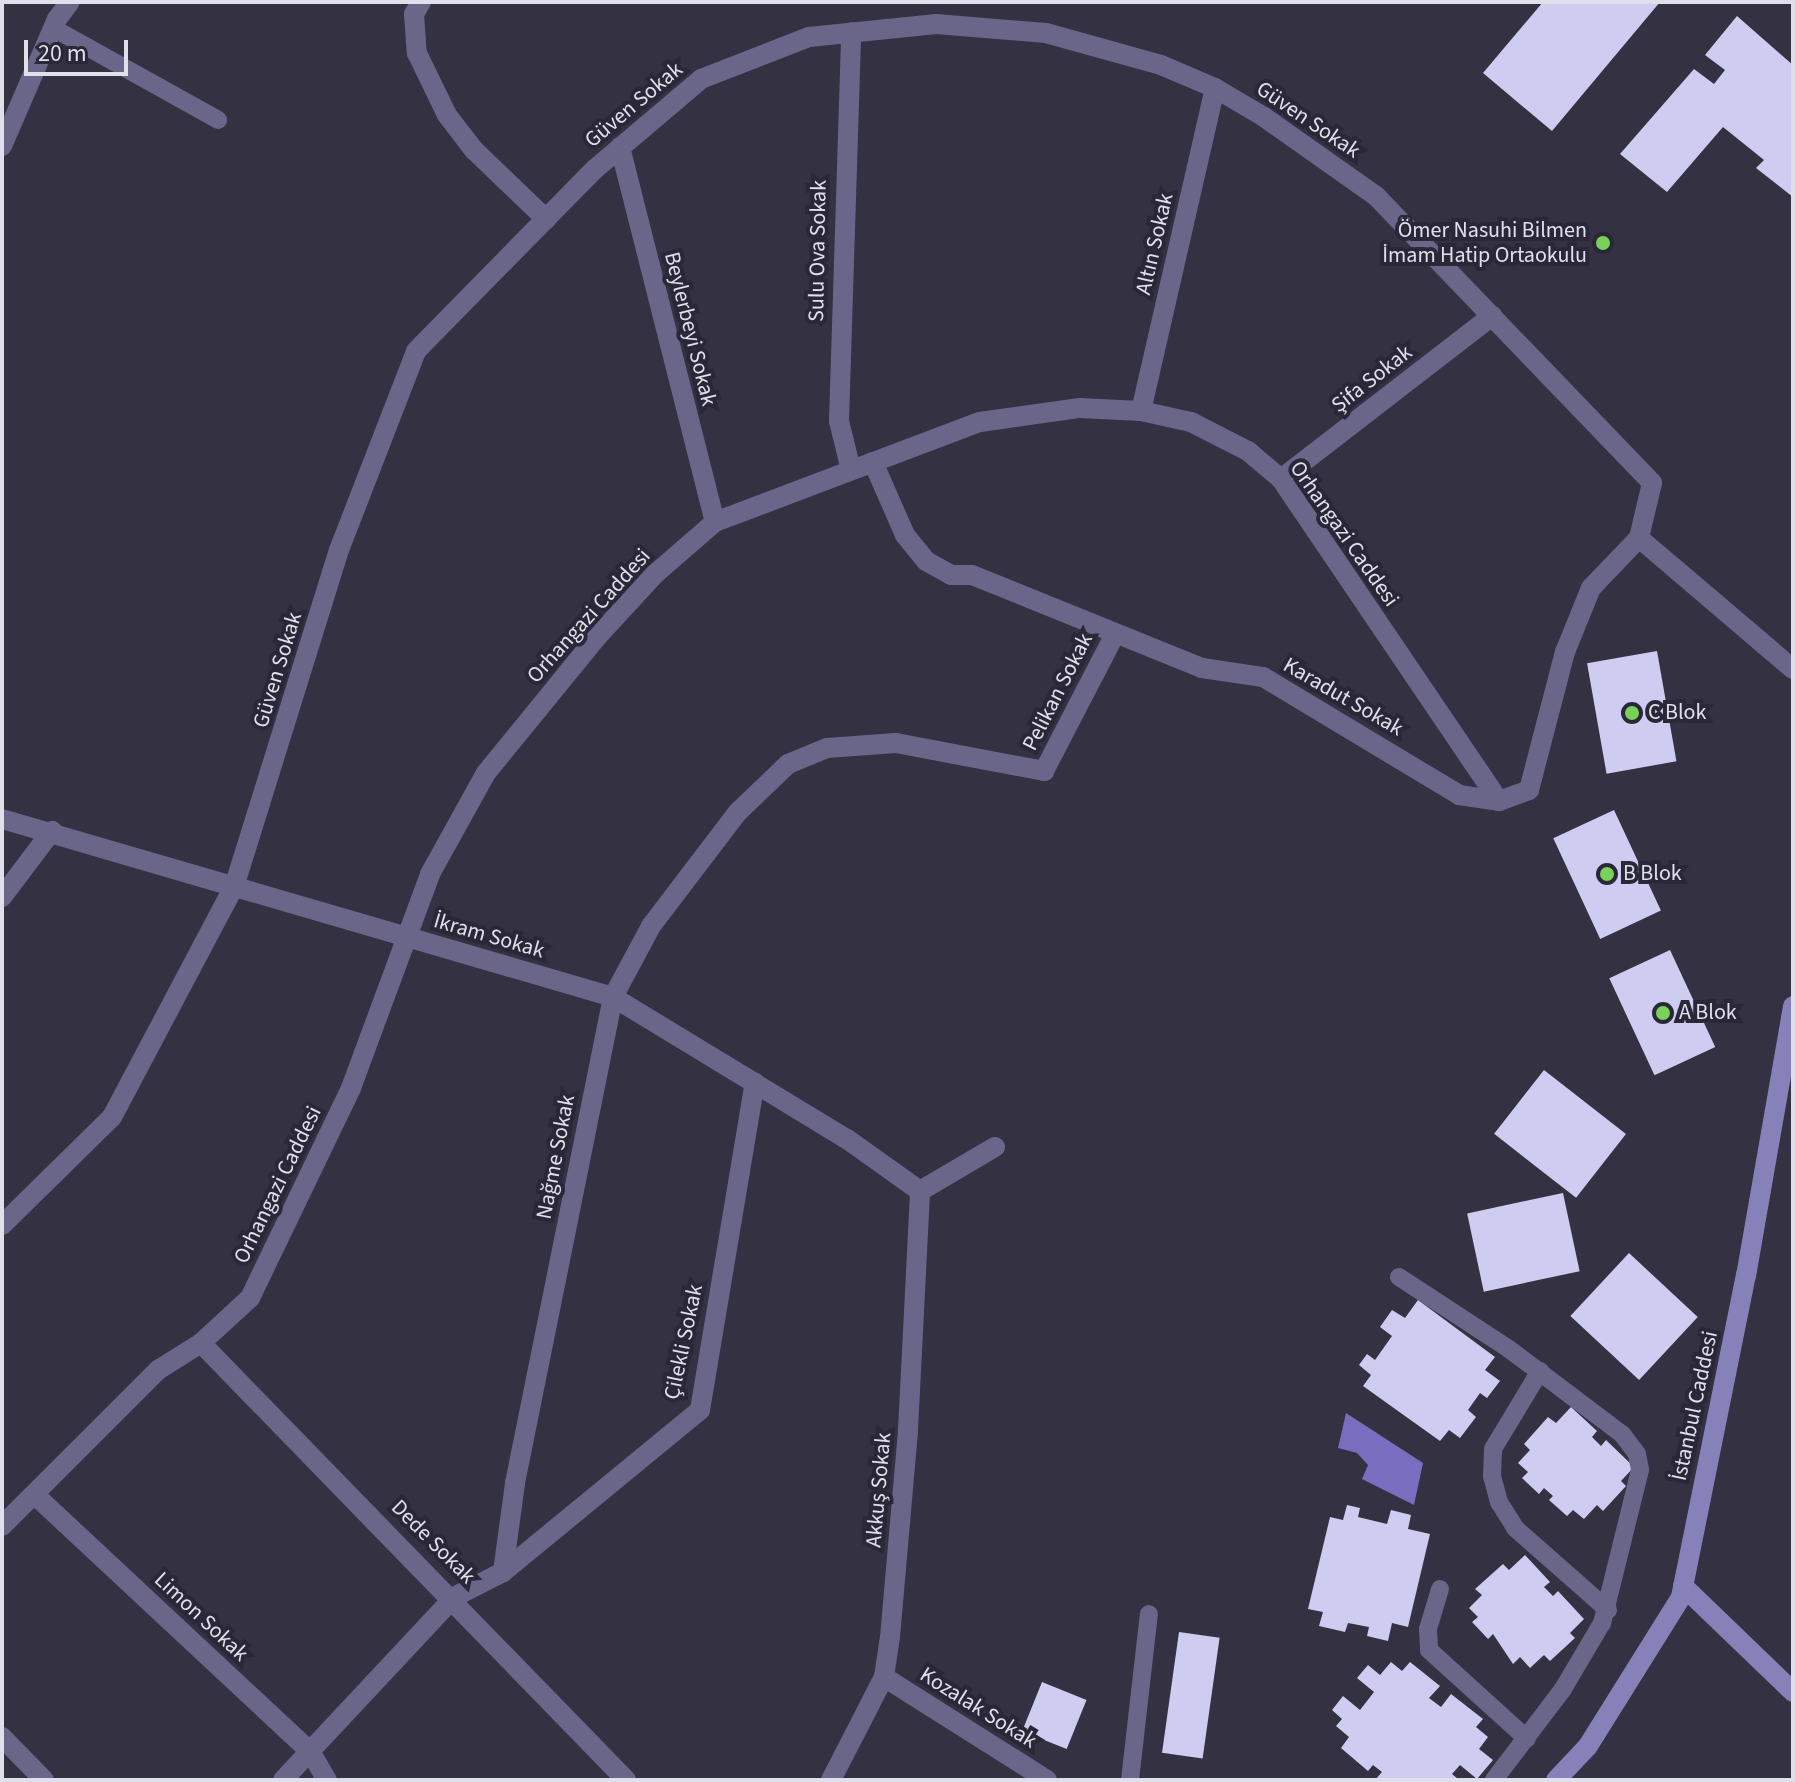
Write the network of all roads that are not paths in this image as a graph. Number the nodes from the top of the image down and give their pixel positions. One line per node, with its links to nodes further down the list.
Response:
1 (70, 2): 3 (street)
2 (421, 2): 9 (street)
3 (53, 28): 6 (lane); 7 (street)
4 (851, 32): 5 (street, Güven Sokak); 8 (street, Güven Sokak); 13 (street, Sulu Ova Sokak)
5 (1215, 88): 10 (street, Güven Sokak); 11 (street, Altın Sokak)
6 (218, 120)
7 (2, 146)
8 (620, 147): 9 (street, Güven Sokak); 15 (street, Beylerbeyi Sokak)
9 (546, 219): 23 (street, Güven Sokak)
10 (1492, 316): 14 (street, Şifa Sokak); 16 (street, Güven Sokak)
11 (1141, 411): 12 (street, Orhangazi Caddesi); 14 (street, Orhangazi Caddesi)
12 (873, 462): 13 (street, Orhangazi Caddesi); 17 (street, Karadut Sokak)
13 (851, 470): 15 (street, Orhangazi Caddesi)
14 (1281, 479): 20 (street, Orhangazi Caddesi)
15 (715, 522): 25 (street, Orhangazi Caddesi)
16 (1639, 538): 18 (street); 20 (street)
17 (1115, 634): 19 (street, Pelikan Sokak); 20 (street, Karadut Sokak)
18 (1793, 669)
19 (1044, 771): 26 (street, Nağme Sokak)
20 (1499, 801)
21 (2, 819): 22 (street, İkram Sokak)
22 (52, 831): 23 (street, İkram Sokak); 24 (street)
23 (234, 887): 25 (street, İkram Sokak); 31 (street, Güven Sokak)
24 (2, 897)
25 (409, 938): 26 (street, İkram Sokak); 33 (street, Orhangazi Caddesi)
26 (613, 997): 28 (street, İkram Sokak); 37 (street, Nağme Sokak)
27 (1793, 1006): 38 (street, İstanbul Caddesi)
28 (755, 1083): 30 (street, İkram Sokak); 37 (street, Çilekli Sokak)
29 (995, 1147): 30 (street)
30 (920, 1191): 43 (street, Akkuş Sokak)
31 (2, 1225)
32 (1399, 1277): 34 (lane)
33 (201, 1343): 35 (street, Orhangazi Caddesi); 40 (street, Dede Sokak)
34 (1540, 1371): 41 (lane); 41 (lane)
35 (35, 1495): 36 (street, Orhangazi Caddesi); 47 (street, Limon Sokak)
36 (2, 1526)
37 (503, 1572): 40 (street)
38 (1683, 1586): 44 (street); 56 (street, İstanbul Caddesi)
39 (1440, 1589): 46 (lane)
40 (454, 1597): 47 (street); 51 (street, Dede Sokak)
41 (1608, 1610): 46 (lane)
42 (1149, 1614): 54 (lane)
43 (884, 1677): 52 (street, Akkuş Sokak); 53 (street, Kozalak Sokak)
44 (1793, 1692)
45 (2, 1737): 48 (street)
46 (1527, 1739): 55 (lane)
47 (310, 1751): 49 (street); 50 (street, Limon Sokak)
48 (44, 1780)
49 (283, 1780)
50 (327, 1780)
51 (626, 1780)
52 (831, 1780)
53 (1047, 1780)
54 (1130, 1780)
55 (1494, 1780)
56 (1556, 1780)

